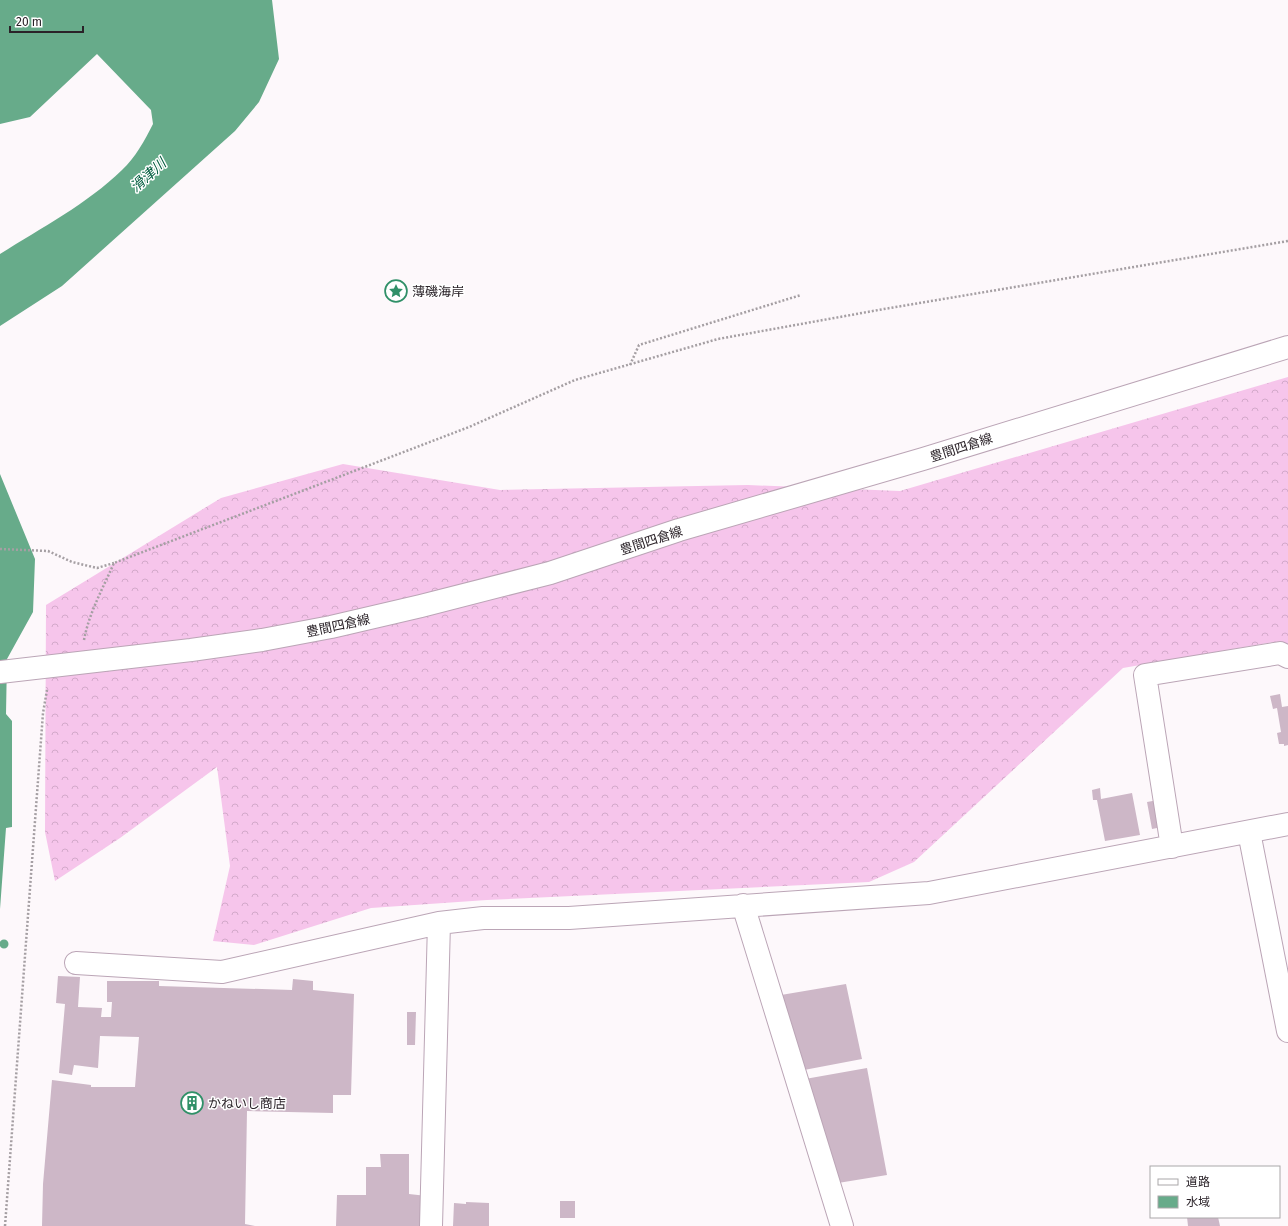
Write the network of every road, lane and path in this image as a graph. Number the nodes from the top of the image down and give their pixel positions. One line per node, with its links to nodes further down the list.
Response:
1 (1288, 241): 4 (path)
2 (801, 295): 4 (path)
3 (1288, 347): 8 (street, 豊間四倉線)
4 (630, 365): 6 (path)
5 (0, 549): 6 (path)
6 (114, 563): 8 (path)
7 (1288, 657): 13 (street)
8 (80, 663): 9 (street, 豊間四倉線)
9 (50, 667): 10 (street, 豊間四倉線); 18 (path)
10 (0, 672)
11 (1288, 824): 12 (street)
12 (1249, 832): 13 (street); 17 (street)
13 (1172, 847): 14 (street)
14 (743, 905): 15 (street); 20 (street)
15 (439, 923): 16 (street); 19 (street)
16 (76, 963)
17 (1288, 1031)
18 (5, 1226)
19 (431, 1226)
20 (842, 1226)

